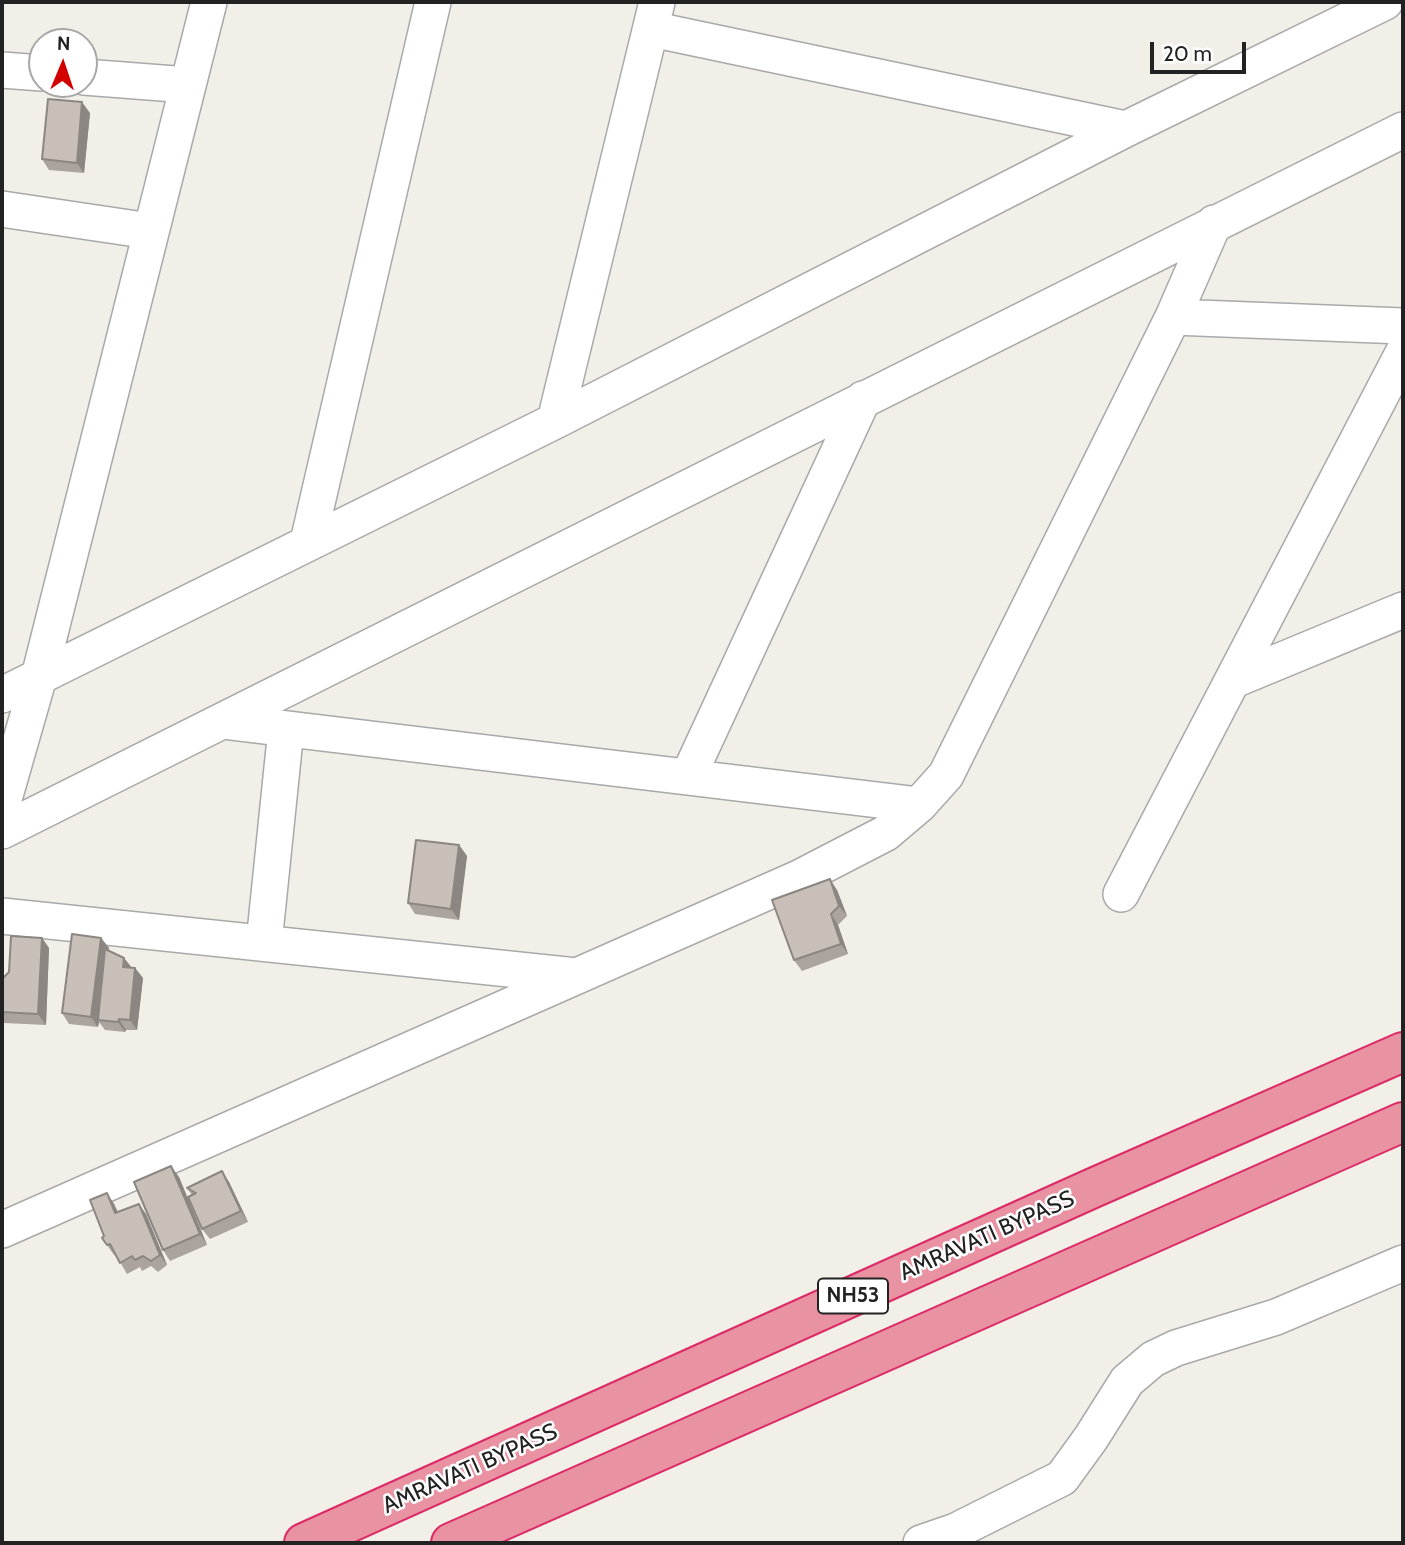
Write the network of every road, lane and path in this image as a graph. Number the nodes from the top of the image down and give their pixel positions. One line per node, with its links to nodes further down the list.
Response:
1 (209, 2): 8 (street)
2 (433, 2): 19 (street)
3 (1385, 2): 9 (street)
4 (654, 16): 9 (street); 18 (street)
5 (2, 70): 6 (street)
6 (28, 72)
7 (98, 78): 8 (street)
8 (188, 85): 13 (street)
9 (1126, 129): 18 (street)
10 (1403, 130): 12 (street)
11 (2, 209): 13 (street)
12 (1213, 223): 14 (street); 17 (street)
13 (150, 231): 21 (street)
14 (1172, 317): 15 (street); 27 (street)
15 (1403, 326)
16 (1403, 354): 22 (street)
17 (863, 400): 24 (street); 26 (street)
18 (555, 421): 19 (street)
19 (308, 542): 21 (street)
20 (1403, 610): 22 (street)
21 (39, 677): 23 (street); 28 (street)
22 (1234, 680): 30 (street)
23 (2, 695)
24 (222, 720): 25 (street); 29 (street)
25 (286, 729): 26 (street); 32 (street)
26 (688, 777): 27 (street)
27 (919, 805): 33 (street)
28 (2, 806)
29 (2, 831)
30 (1121, 894)
31 (2, 916): 32 (street)
32 (264, 943): 33 (street)
33 (578, 976): 36 (street)
34 (1403, 1052): 38 (highway, AMRAVATI BYPASS / NH53)
35 (1403, 1122): 39 (highway, NH53)
36 (2, 1230)
37 (1403, 1263): 40 (street)
38 (304, 1543)
39 (451, 1543)
40 (921, 1543)

